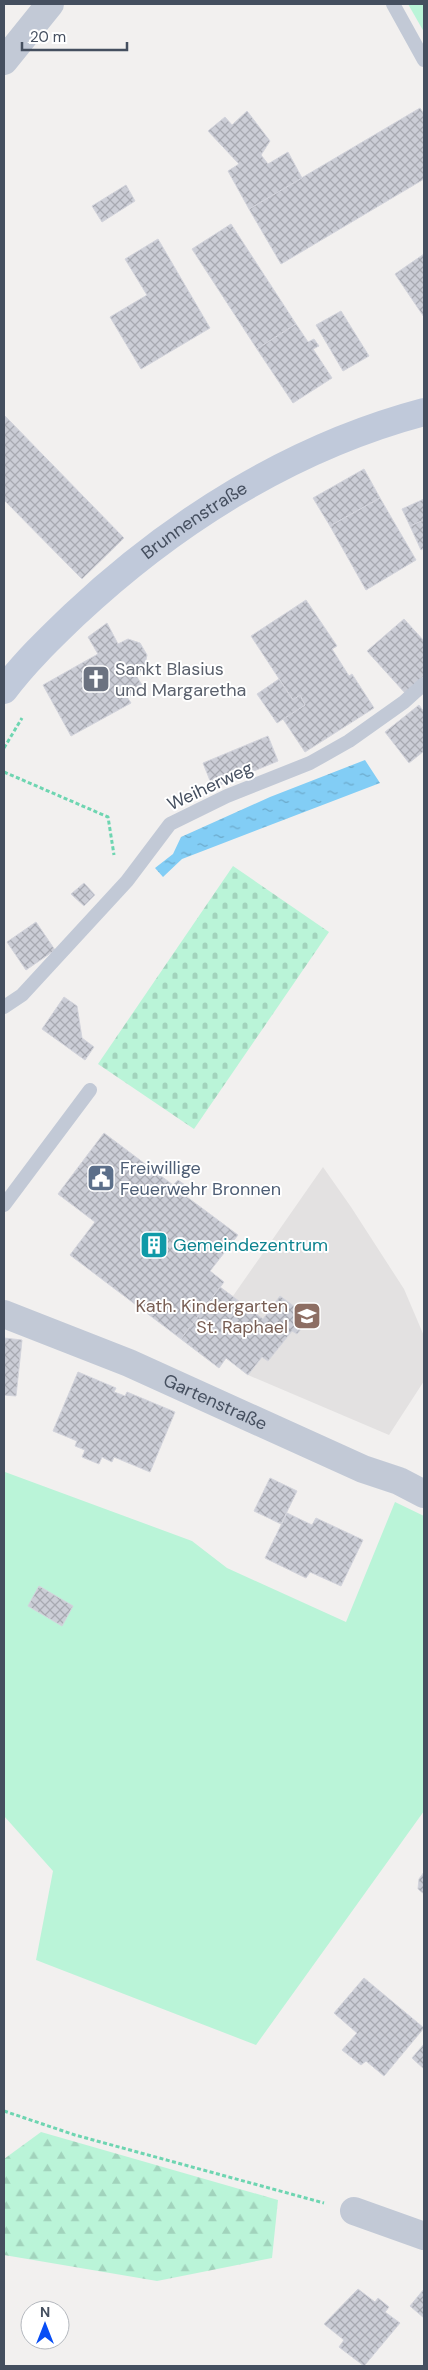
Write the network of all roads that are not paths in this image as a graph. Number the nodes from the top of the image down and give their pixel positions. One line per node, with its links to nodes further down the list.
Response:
1 (50, 4): 3 (street)
2 (393, 4): 4 (lane)
3 (4, 60)
4 (424, 60)
5 (424, 412): 7 (street, Brunnenstraße)
6 (424, 684): 8 (lane, Weiherweg)
7 (4, 690)
8 (4, 1007)
9 (90, 1090): 10 (lane)
10 (4, 1205)
11 (4, 1314): 12 (street, Gartenstraße)
12 (424, 1494)
13 (354, 2211): 14 (street)
14 (424, 2236)

